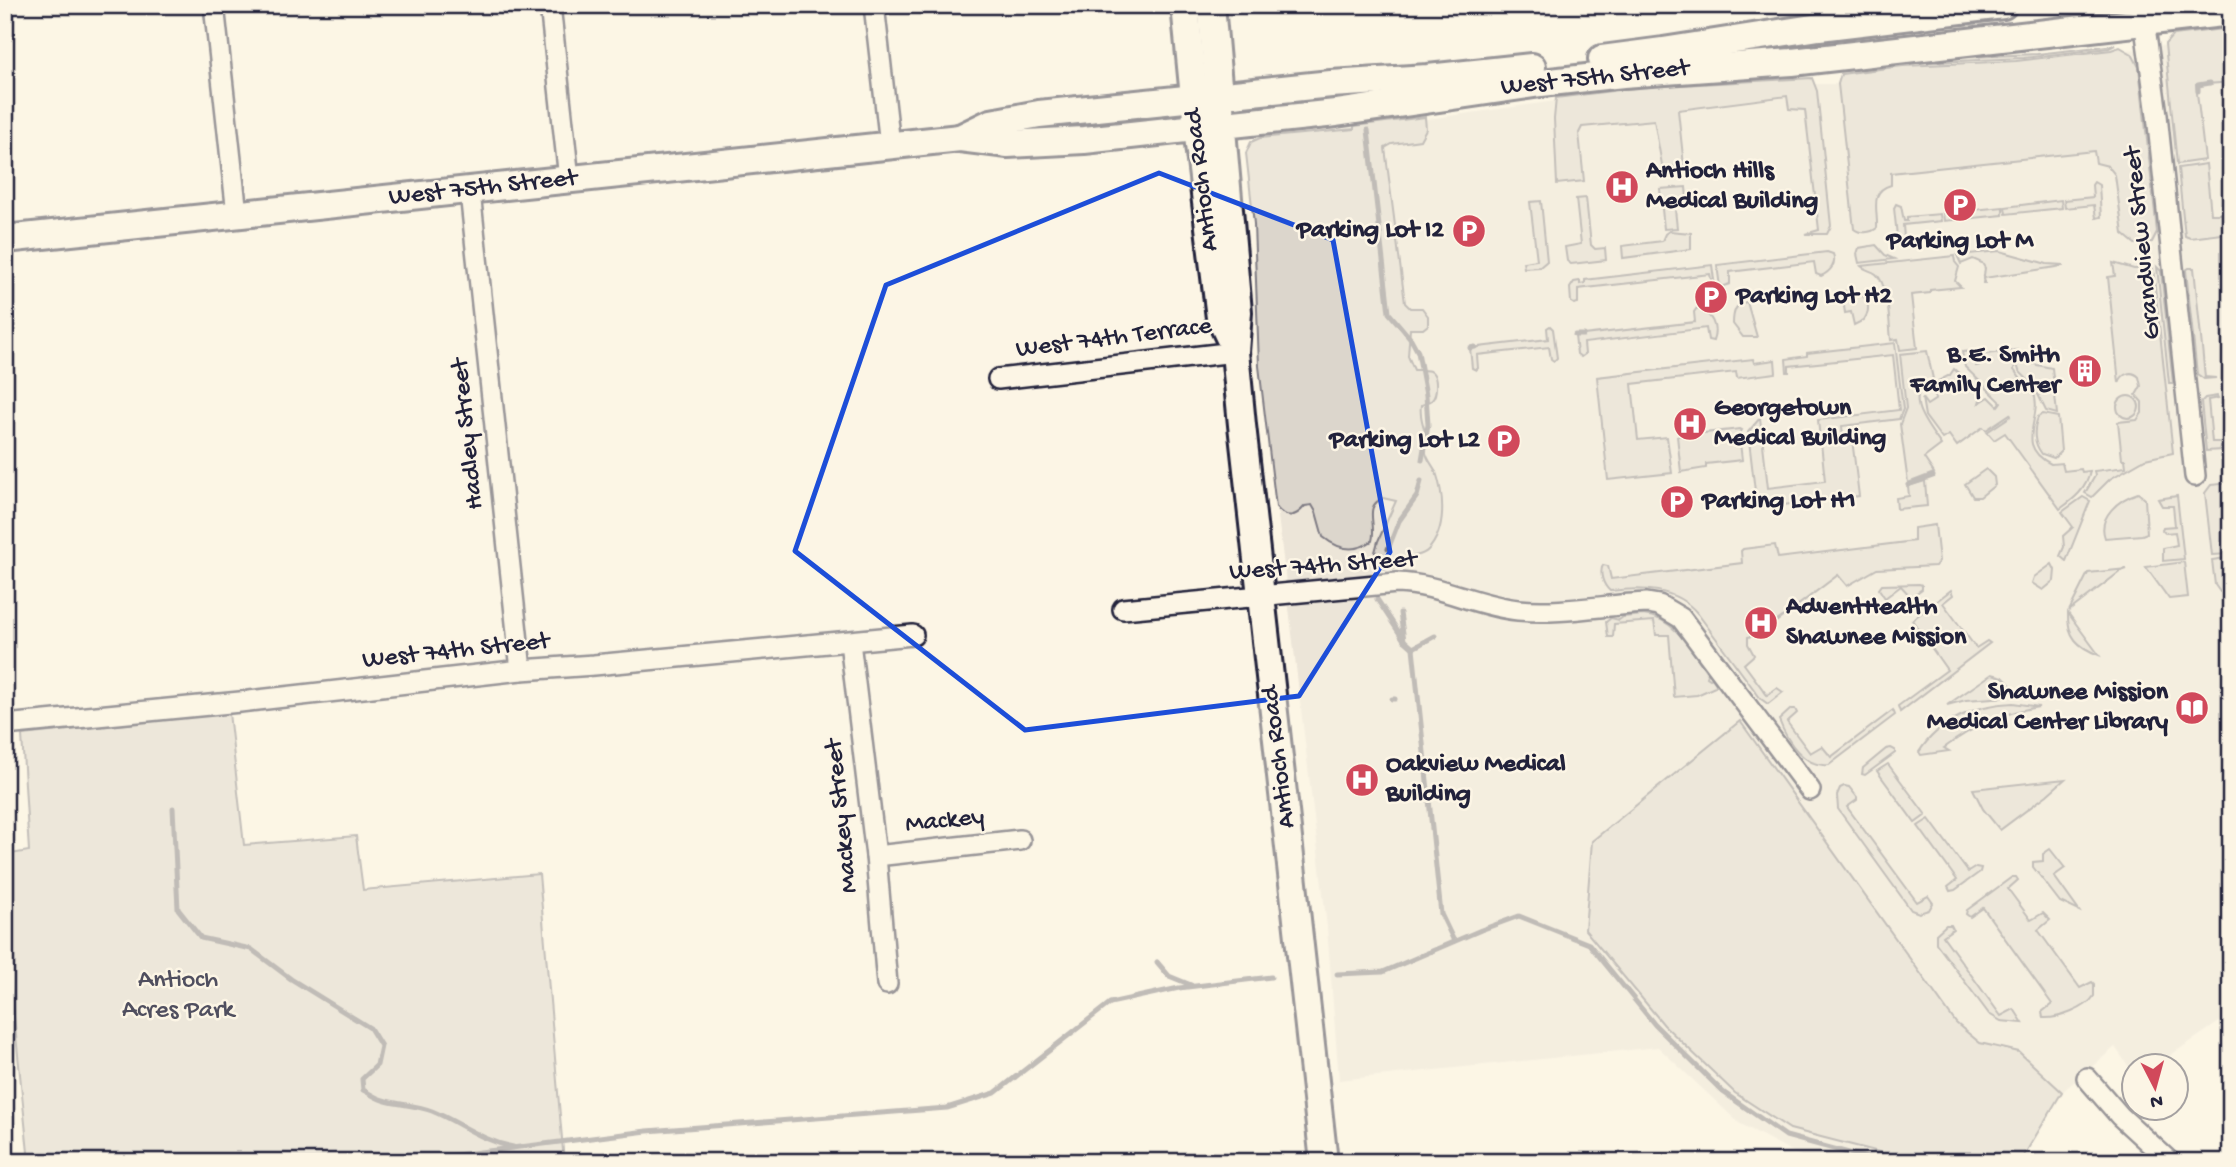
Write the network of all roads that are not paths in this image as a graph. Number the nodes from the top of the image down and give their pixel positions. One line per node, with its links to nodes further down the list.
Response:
1 (215, 5): 17 (street)
2 (550, 5): 15 (street)
3 (874, 5): 14 (street)
4 (1185, 5): 11 (main road, Antioch Road)
5 (1211, 5): 11 (main road, Antioch Road)
6 (2003, 5): 7 (main road, West 75th Street)
7 (1934, 9): 10 (street); 11 (main road, West 75th Street)
8 (2231, 12): 9 (main road, West 75th Street)
9 (2143, 14): 10 (main road, West 75th Street); 21 (street, Grandview Street)
10 (1938, 44): 12 (main road, West 75th Street)
11 (1206, 97): 12 (main road, Antioch Road); 13 (main road, West 75th Street)
12 (1209, 126): 13 (main road, West 75th Street); 19 (main road, Antioch Road)
13 (960, 138): 14 (main road, West 75th Street)
14 (890, 145): 15 (main road, West 75th Street)
15 (569, 179): 16 (main road, West 75th Street)
16 (470, 192): 17 (main road, West 75th Street); 26 (street, Hadley Street)
17 (237, 214): 18 (main road, West 75th Street)
18 (5, 239)
19 (1235, 352): 20 (street, West 74th Terrace); 22 (main road, Antioch Road)
20 (999, 379)
21 (2195, 476)
22 (1259, 597): 23 (street, West 74th Street); 28 (street, West 74th Street); 33 (main road, Antioch Road)
23 (1123, 609)
24 (913, 635): 25 (street, West 74th Street)
25 (850, 642): 26 (street, West 74th Street); 30 (street, Mackey Street)
26 (521, 670): 27 (street, West 74th Street)
27 (5, 725)
28 (1810, 790)
29 (1020, 840): 30 (street, Mackey)
30 (876, 856): 31 (street, Mackey Street)
31 (887, 984)
32 (2087, 1078): 34 (street)
33 (1324, 1162)
34 (2170, 1162)

